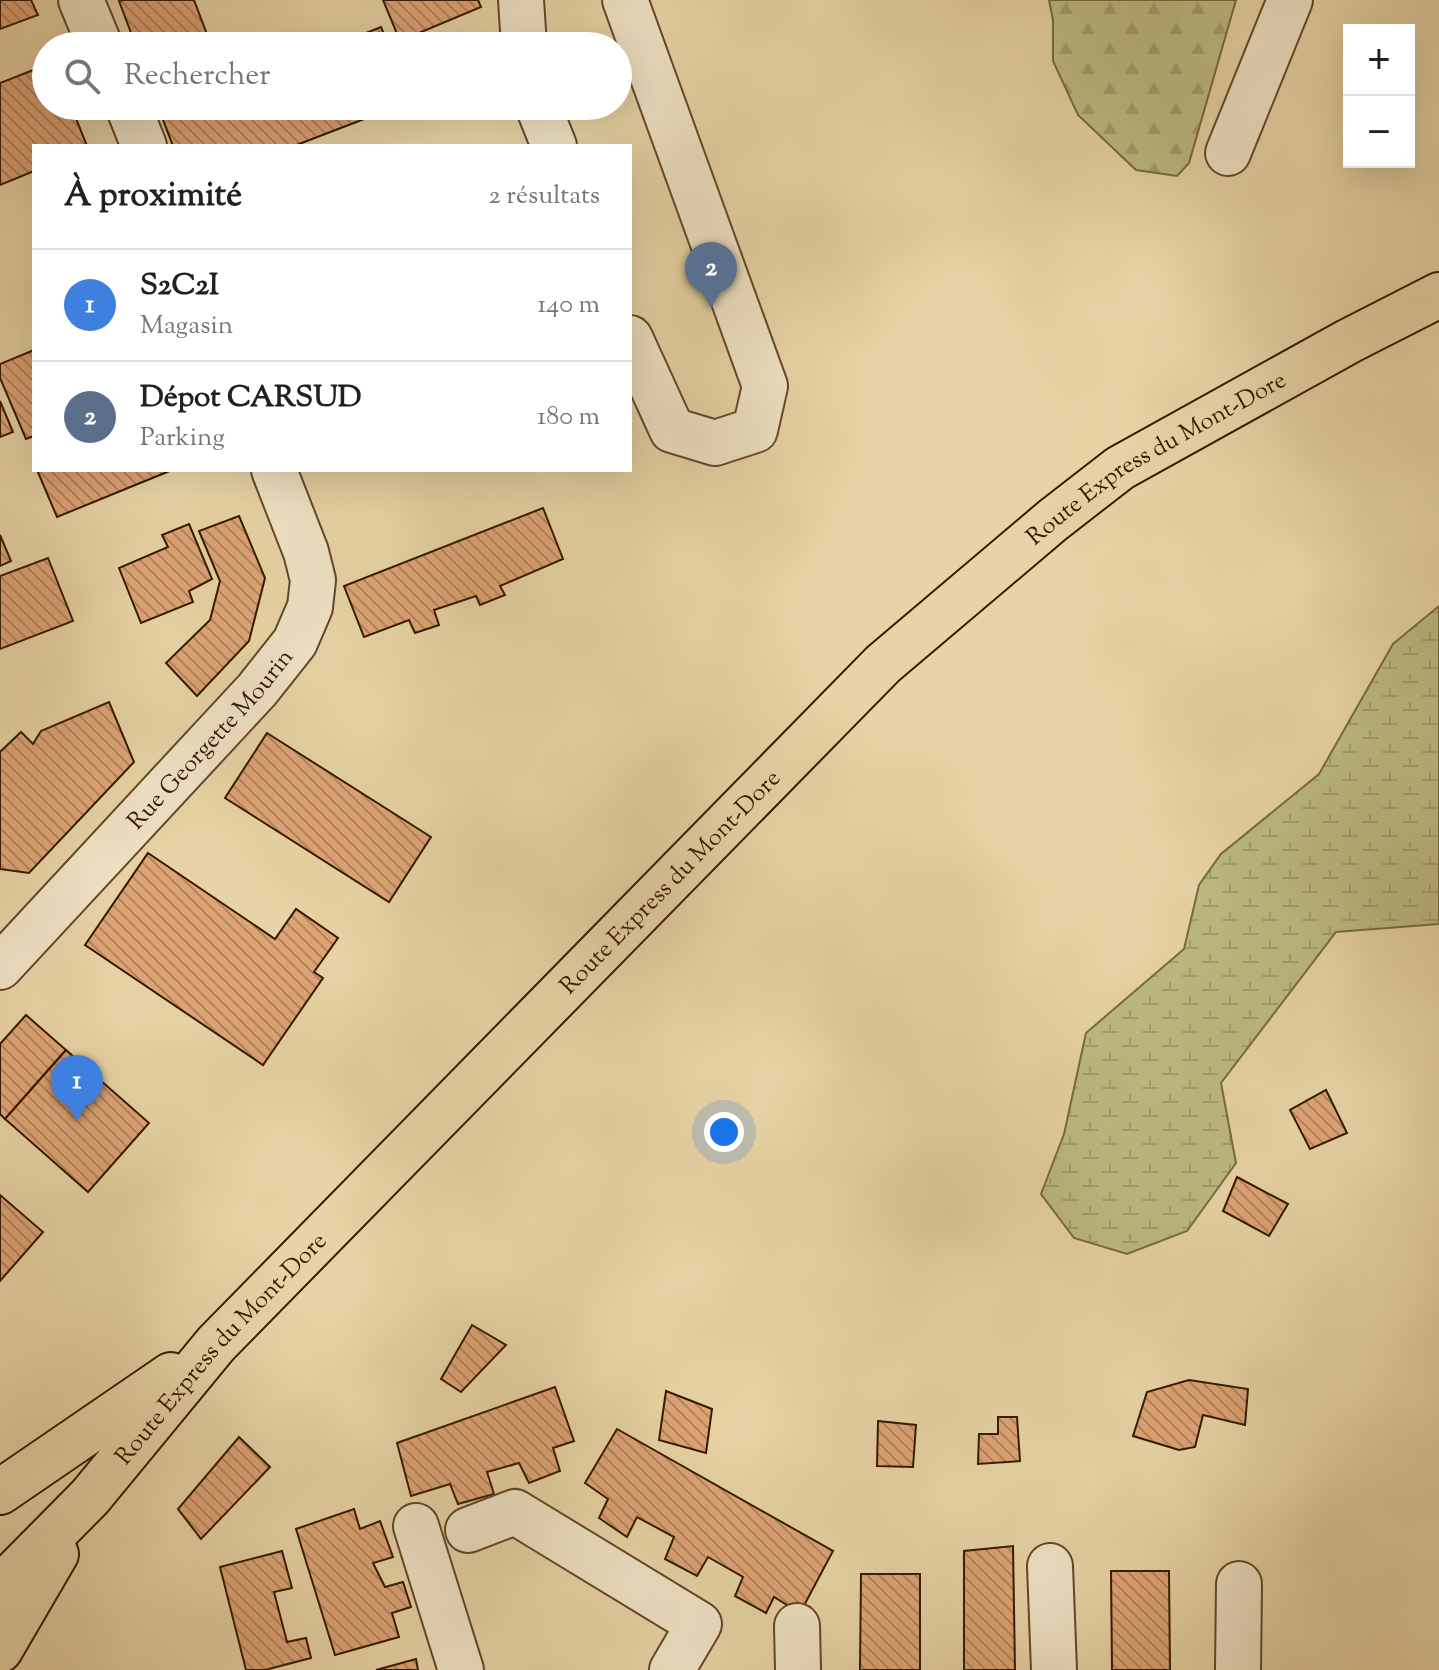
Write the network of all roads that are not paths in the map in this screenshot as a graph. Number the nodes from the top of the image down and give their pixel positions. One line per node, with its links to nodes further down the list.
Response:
1 (81, 0): 5 (street)
2 (521, 0): 6 (street)
3 (625, 0): 13 (street)
4 (1290, 0): 11 (street)
5 (94, 32)
6 (523, 32)
7 (134, 120): 9 (street)
8 (544, 120): 10 (street)
9 (143, 144)
10 (553, 144)
11 (1228, 153)
12 (1439, 295): 16 (main road, Route Express du Mont-Dore)
13 (632, 342)
14 (275, 472): 15 (street, Rue Georgette Mourin)
15 (1, 965)
16 (216, 1344): 17 (main road); 18 (main road, Route Express du Mont-Dore)
17 (0, 1492)
18 (90, 1497): 23 (main road, Route Express du Mont-Dore); 25 (main road)
19 (416, 1526): 26 (street)
20 (468, 1530): 27 (street)
21 (1050, 1566): 29 (street)
22 (1239, 1584): 30 (street)
23 (0, 1588)
24 (797, 1626): 28 (street)
25 (0, 1650)
26 (461, 1670)
27 (672, 1670)
28 (798, 1670)
29 (1054, 1670)
30 (1238, 1670)

